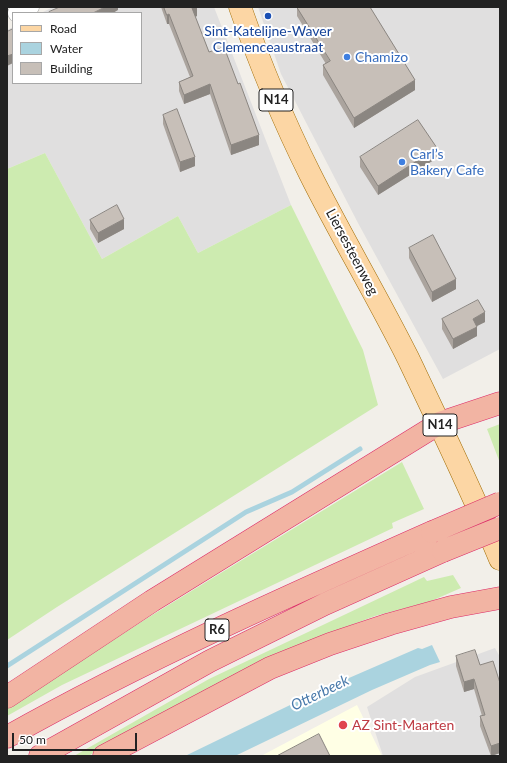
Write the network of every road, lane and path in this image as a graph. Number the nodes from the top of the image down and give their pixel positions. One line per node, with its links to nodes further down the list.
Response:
1 (30, 7): 3 (street)
2 (240, 7): 5 (main road, Liersesteenweg / N14)
3 (19, 12)
4 (500, 403): 5 (highway)
5 (440, 424): 9 (main road, Liersesteenweg / N14); 11 (highway)
6 (500, 503): 8 (highway, R6, bridge)
7 (500, 528): 8 (highway, R6, bridge)
8 (438, 542): 12 (highway, R6); 13 (highway, R6)
9 (500, 559)
10 (500, 598): 14 (highway)
11 (7, 697)
12 (7, 737)
13 (40, 756)
14 (104, 756)

